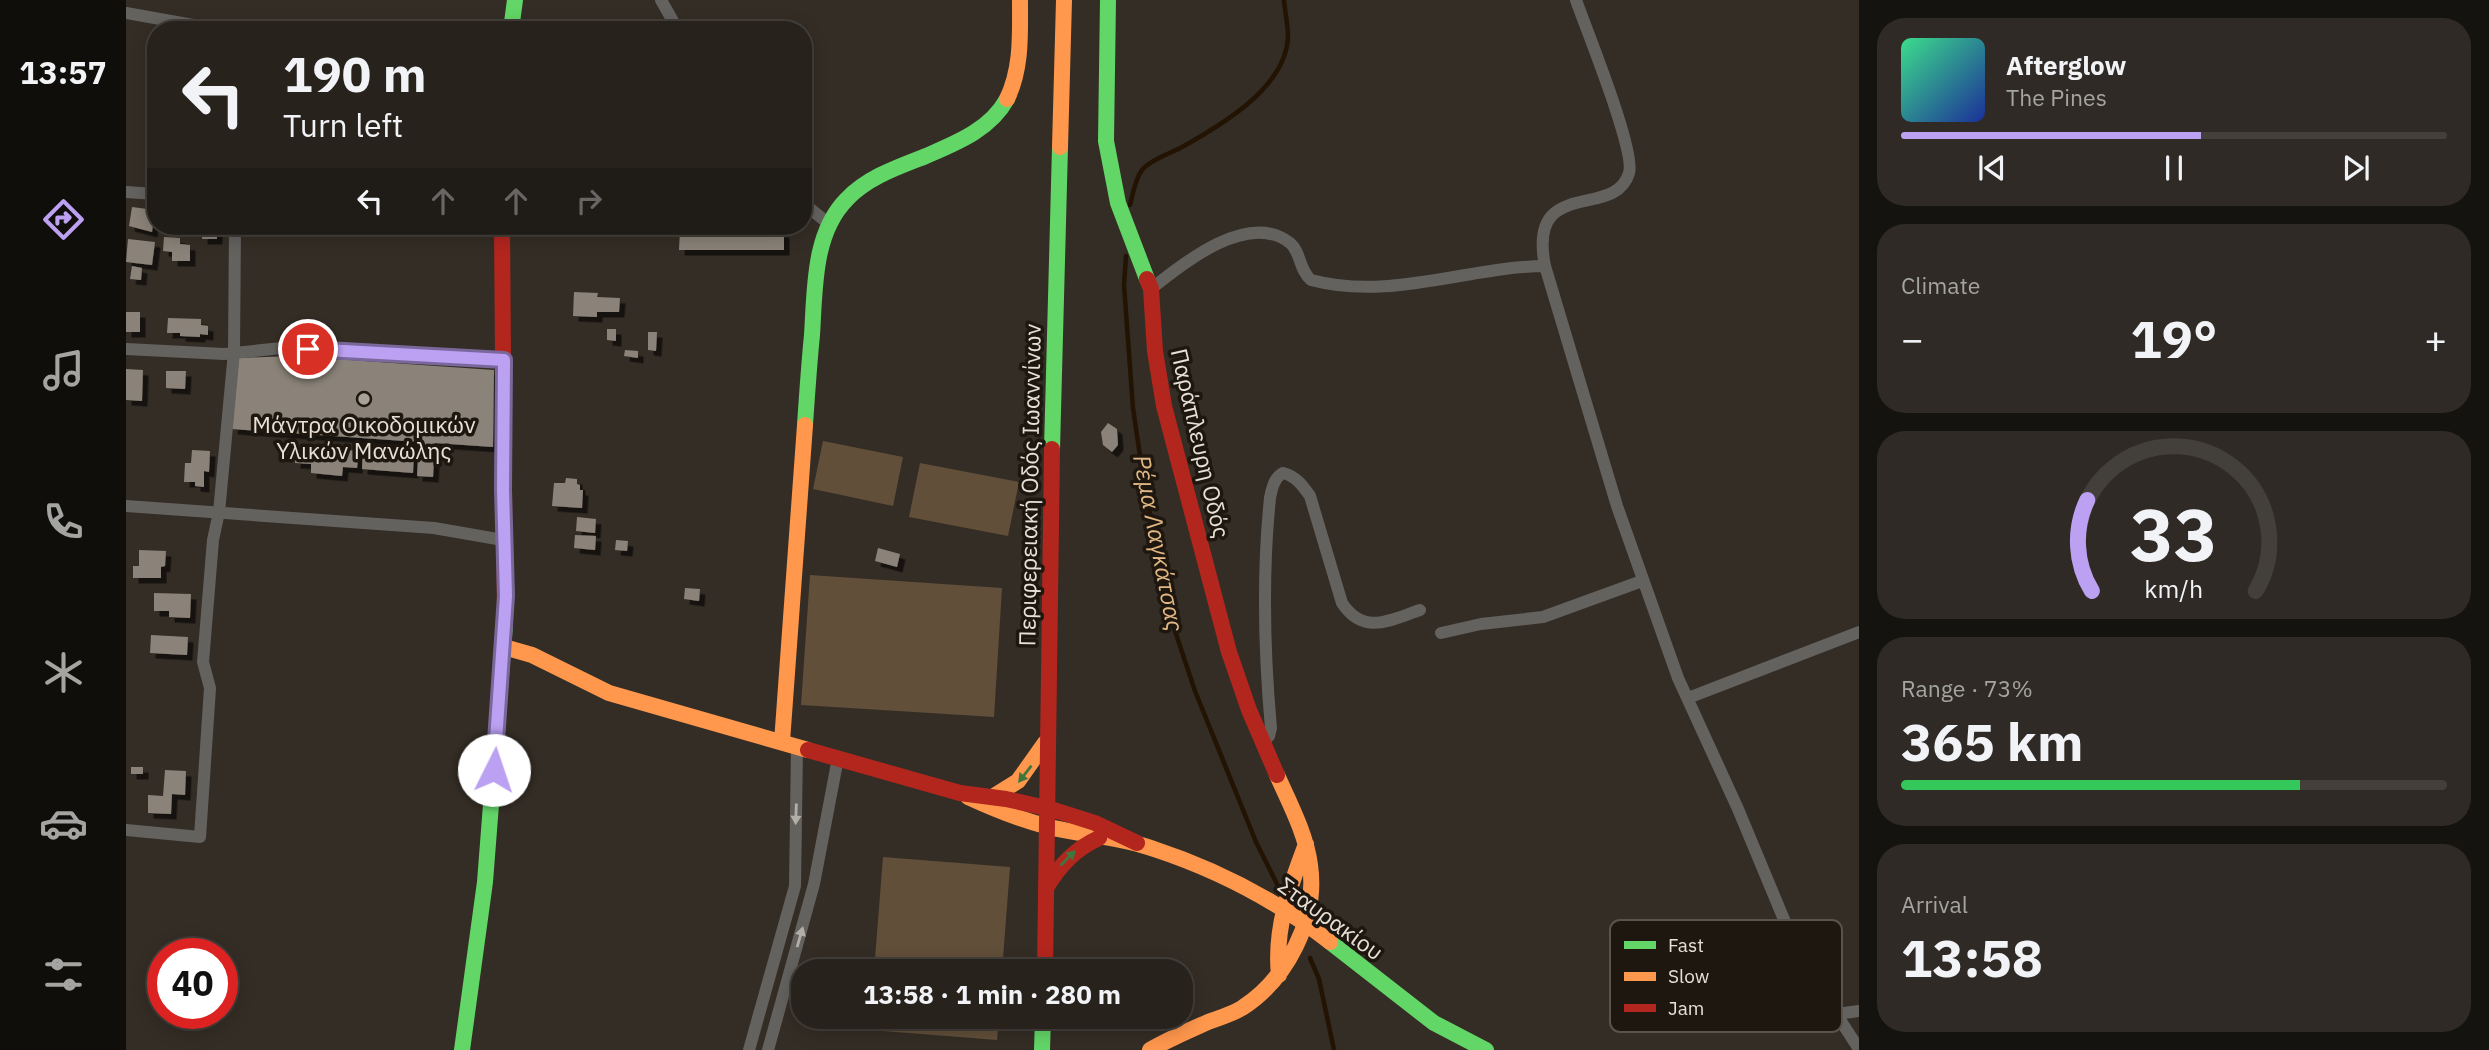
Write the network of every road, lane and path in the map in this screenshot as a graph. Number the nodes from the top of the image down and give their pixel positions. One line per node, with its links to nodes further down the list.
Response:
1 (515, 0): 9 (main road)
2 (661, 0): 10 (street)
3 (1020, 0): 14 (main road)
4 (1065, 0): 31 (main road, Περιφερειακή Οδός Ιωαννίνων)
5 (1108, 0): 18 (main road, Παράπλευρη Οδός)
6 (1576, 0): 17 (street)
7 (126, 13): 8 (street)
8 (171, 21)
9 (512, 21)
10 (673, 21)
11 (126, 192): 12 (street)
12 (147, 193)
13 (812, 210): 14 (street)
14 (829, 224): 33 (main road)
15 (235, 235): 20 (street)
16 (502, 235): 21 (main road)
17 (1545, 266): 18 (street); 25 (street)
18 (1151, 289): 32 (main road, Παράπλευρη Οδός)
19 (126, 349): 20 (street)
20 (234, 352): 21 (street); 23 (street)
21 (504, 360): 24 (main road)
22 (126, 506): 23 (street)
23 (219, 512): 24 (street); 39 (street)
24 (503, 540): 29 (main road)
25 (1642, 581): 28 (street); 30 (street)
26 (1420, 610): 32 (street)
27 (1859, 632): 30 (street)
28 (1441, 633)
29 (504, 647): 33 (main road); 52 (main road)
30 (1688, 698): 45 (street)
31 (1046, 740): 36 (main road, one-way to 36); 37 (main road, Περιφερειακή Οδός Ιωαννίνων)
32 (1262, 742): 42 (main road, Παράπλευρη Οδός)
33 (790, 744): 34 (main road); 53 (street, one-way to 53)
34 (838, 758): 35 (main road); 54 (street, one-way to 34)
35 (960, 793): 36 (main road); 38 (main road)
36 (994, 796): 37 (main road)
37 (1046, 807): 38 (main road, Περιφερειακή Οδός Ιωαννίνων); 41 (main road)
38 (1046, 827): 40 (main road); 43 (main road, Περιφερειακή Οδός Ιωαννίνων)
39 (126, 830)
40 (1099, 838): 41 (main road); 43 (main road, one-way to 40)
41 (1137, 843): 44 (main road, Σταυρακίου)
42 (1306, 844): 44 (main road); 46 (main road, Παράπλευρη Οδός)
43 (1046, 888): 47 (main road, Περιφερειακή Οδός Ιωαννίνων)
44 (1285, 911): 46 (main road, Σταυρακίου); 48 (main road)
45 (1785, 920)
46 (1305, 924): 48 (main road, Παράπλευρη Οδός); 57 (main road, Σταυρακίου)
47 (1045, 959)
48 (1279, 975): 56 (main road, Παράπλευρη Οδός)
49 (1842, 1022): 51 (street)
50 (1043, 1029): 55 (main road)
51 (1859, 1049)
52 (462, 1050)
53 (749, 1050)
54 (768, 1050)
55 (1042, 1050)
56 (1150, 1050)
57 (1486, 1050)

